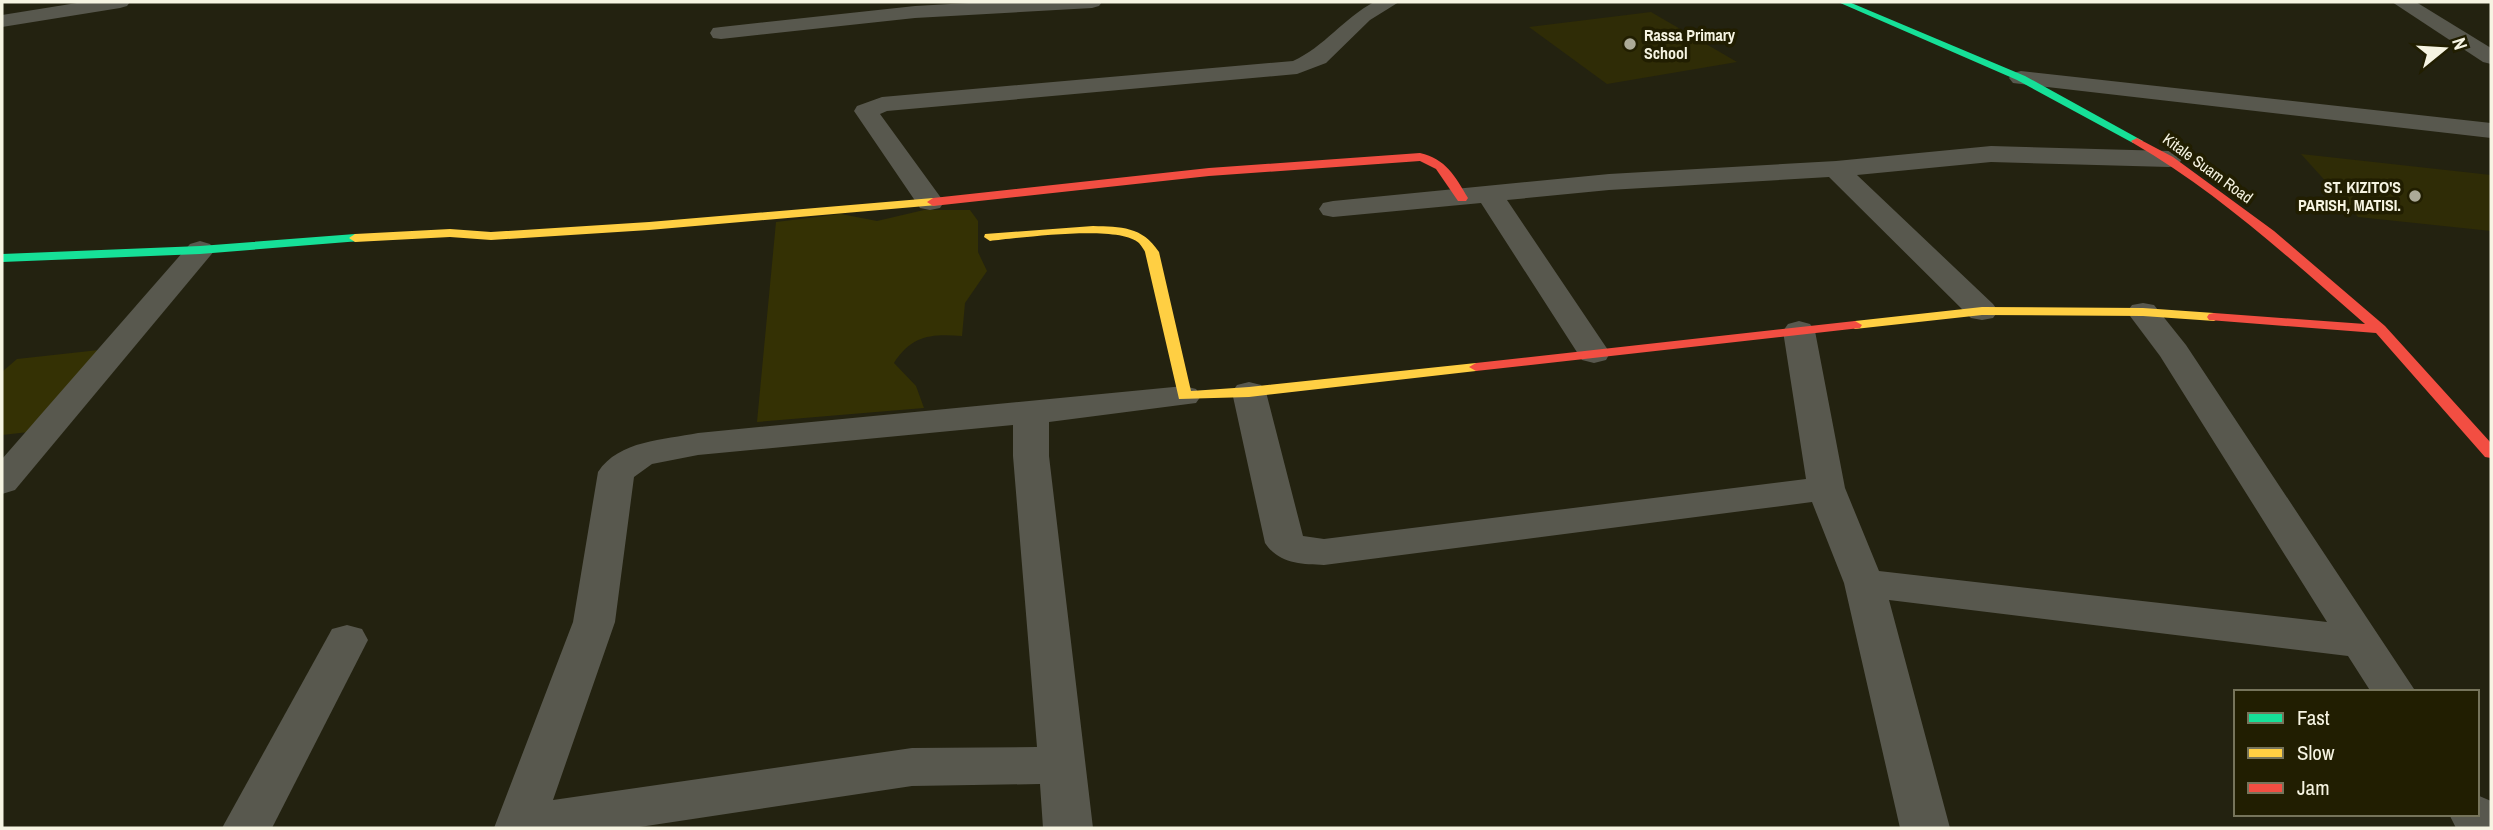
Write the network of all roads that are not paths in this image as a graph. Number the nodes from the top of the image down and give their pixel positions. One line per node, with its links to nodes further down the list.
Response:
1 (120, 2): 7 (street)
2 (1092, 2): 6 (street)
3 (1389, 2): 15 (street)
4 (1843, 2): 10 (main road, Kitale Suam Road)
5 (2402, 2): 9 (street)
6 (1058, 3): 8 (street)
7 (2, 21)
8 (721, 33)
9 (2491, 57)
10 (2021, 78): 11 (street); 12 (main road, Kitale Suam Road)
11 (2491, 131)
12 (2169, 159): 13 (street); 22 (main road, Kitale Suam Road)
13 (1836, 169): 14 (street); 20 (street)
14 (1476, 197): 15 (main road); 16 (street); 24 (street)
15 (930, 202): 18 (main road)
16 (1333, 209)
17 (990, 237): 26 (main road)
18 (200, 250): 19 (main road); 29 (street)
19 (2, 258)
20 (1982, 311): 21 (main road); 23 (main road)
21 (2143, 312): 22 (main road); 33 (street)
22 (2379, 329): 28 (main road, Kitale Suam Road)
23 (1799, 331): 24 (main road); 30 (street)
24 (1594, 353): 25 (main road)
25 (1249, 392): 26 (main road); 30 (street)
26 (1184, 396): 27 (street)
27 (1031, 413): 35 (street); 36 (street)
28 (2491, 453)
29 (2, 482)
30 (1826, 488): 31 (street)
31 (1864, 583): 33 (street); 39 (street)
32 (346, 640): 37 (street)
33 (2362, 642): 34 (street)
34 (2393, 690)
35 (1062, 765): 36 (street); 38 (street)
36 (519, 827)
37 (247, 828)
38 (1068, 828)
39 (1925, 828)

